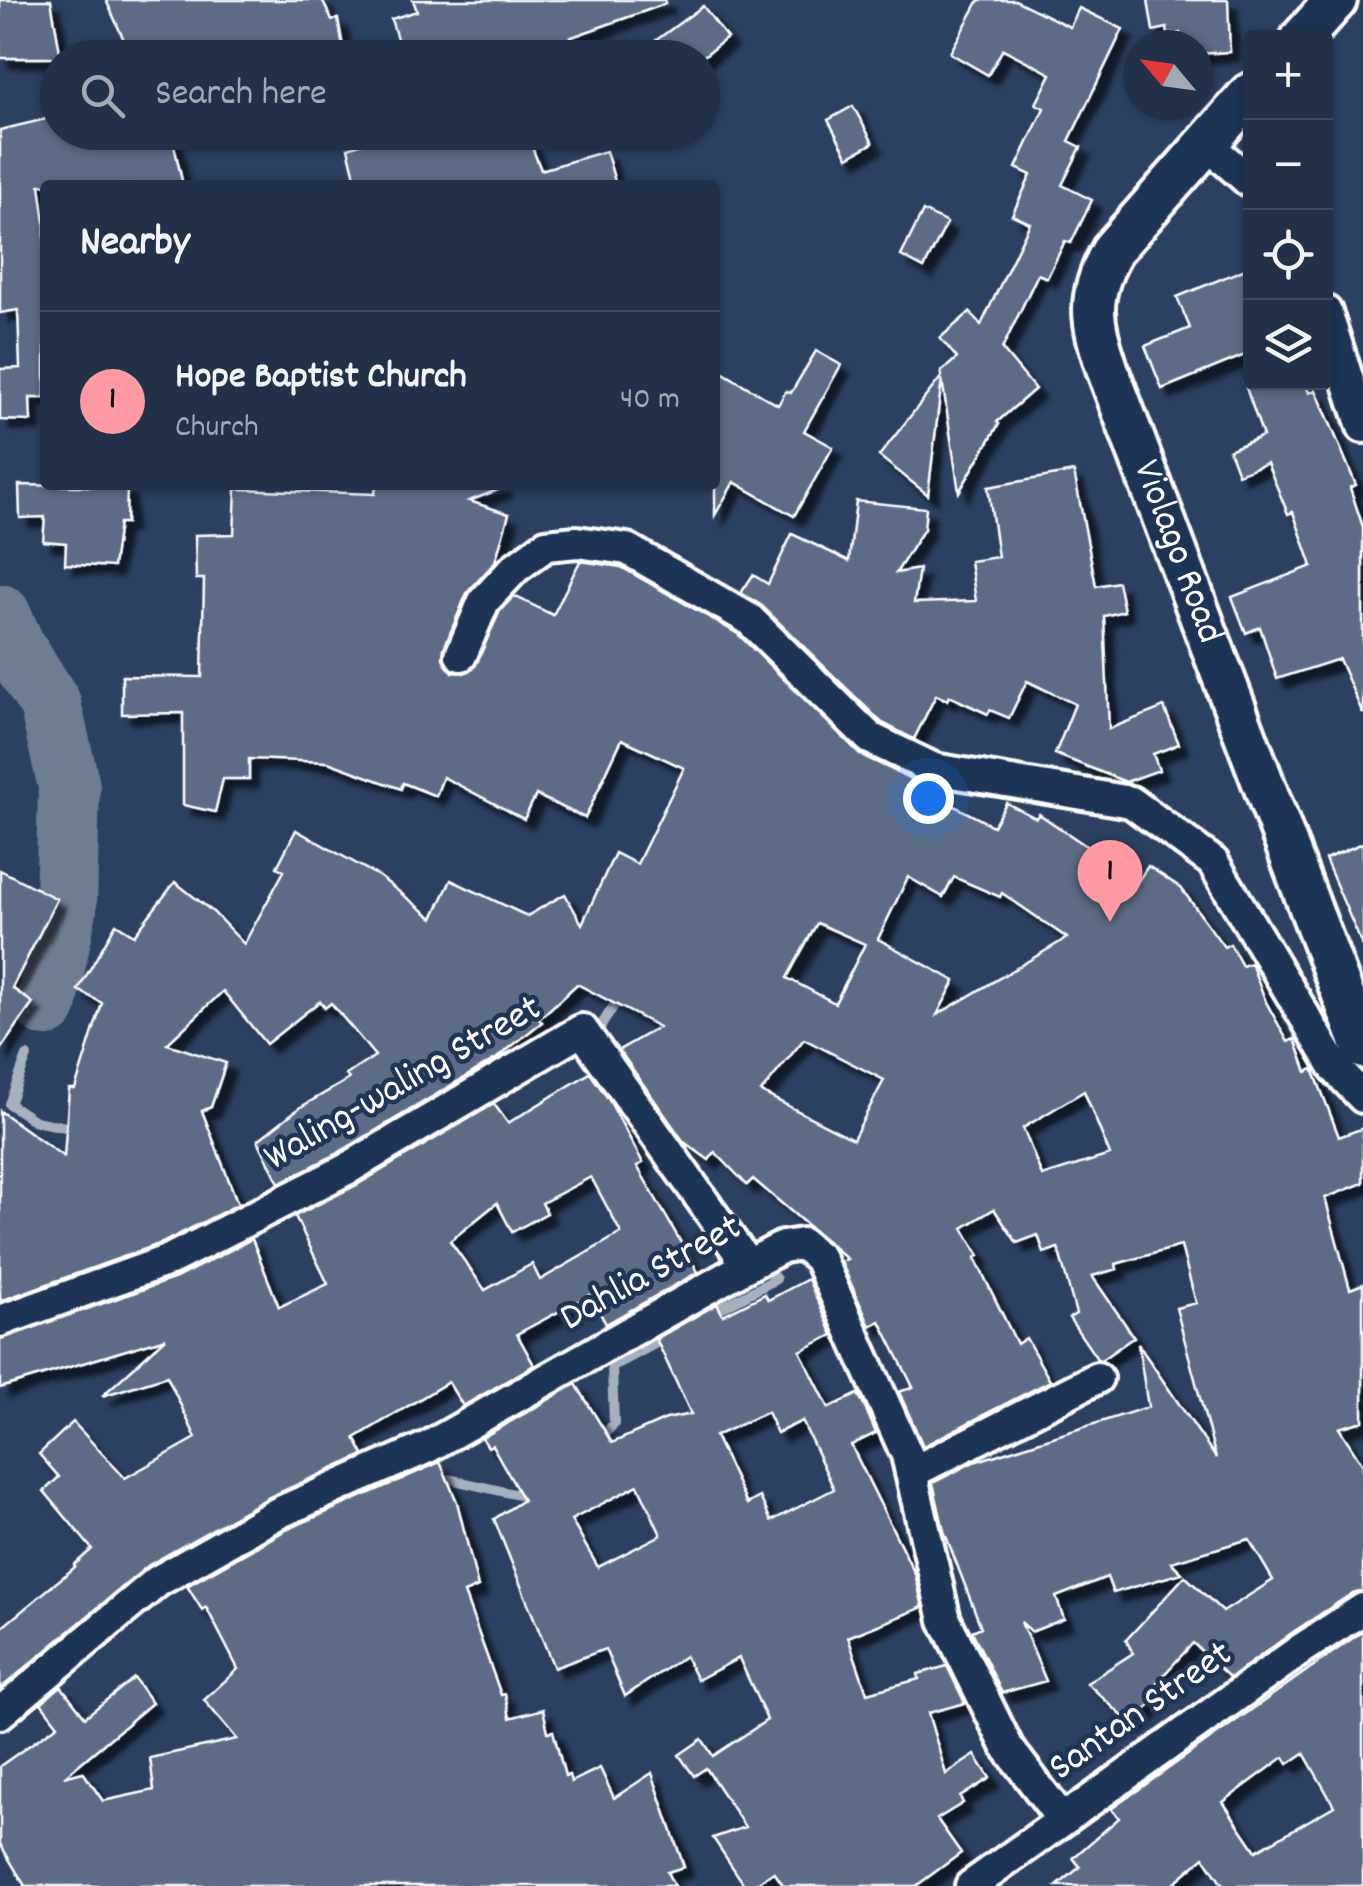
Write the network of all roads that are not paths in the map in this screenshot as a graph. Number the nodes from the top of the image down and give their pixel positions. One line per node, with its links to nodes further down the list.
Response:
1 (1336, 0): 2 (street)
2 (1309, 30)
3 (1243, 102): 4 (street, Violago Road)
4 (1206, 143): 5 (street); 9 (street, Violago Road)
5 (1243, 176)
6 (1333, 334): 7 (street)
7 (1363, 426)
8 (461, 655): 10 (street)
9 (1363, 1048)
10 (1363, 1097)
11 (748, 1265): 12 (street, Waling-waling Street); 14 (street, Dahlia Street); 16 (street, Dahlia Street)
12 (0, 1322)
13 (1097, 1378): 14 (street)
14 (912, 1473): 17 (street, Dahlia Street)
15 (1363, 1609): 17 (street, Santan Street)
16 (0, 1713)
17 (1062, 1819): 18 (street, Santan Street)
18 (971, 1886)

